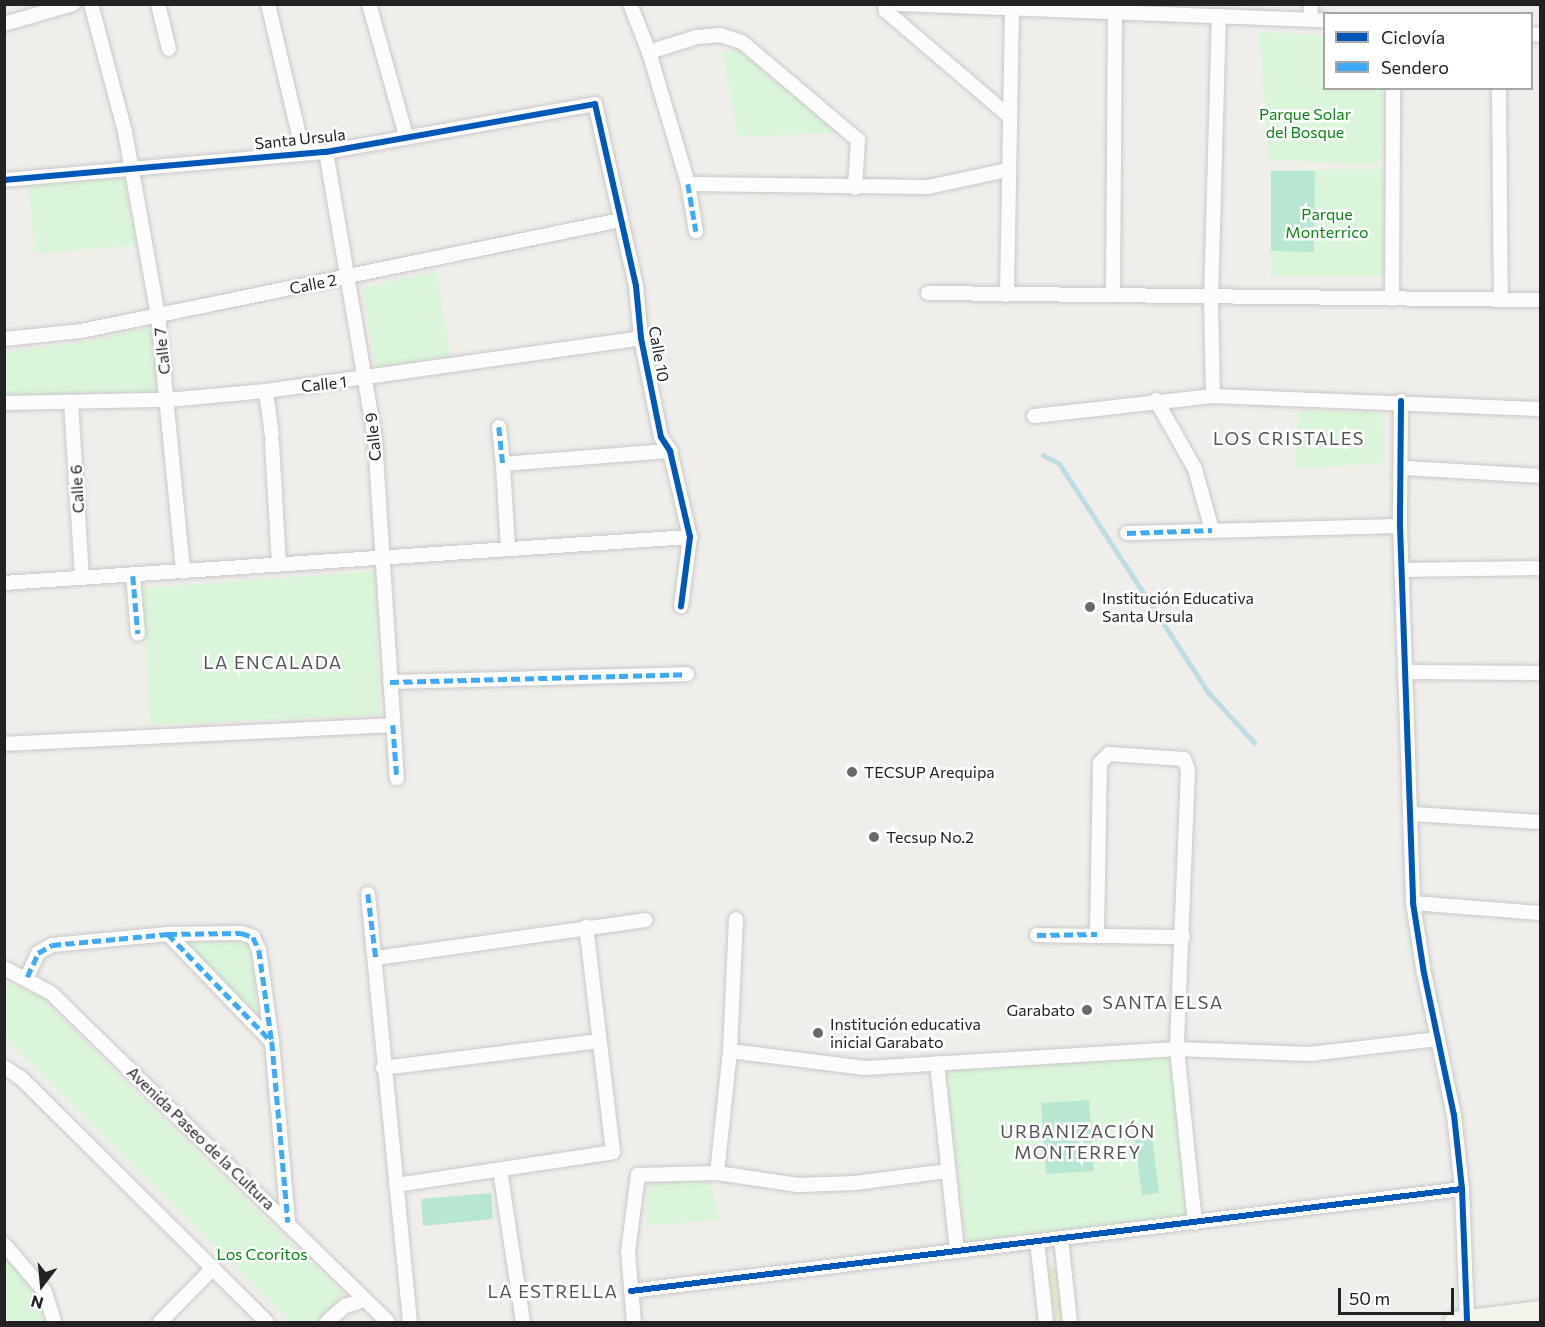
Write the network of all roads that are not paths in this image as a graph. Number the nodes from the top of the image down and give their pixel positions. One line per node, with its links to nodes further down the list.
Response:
1 (73, 4): 15 (street)
2 (91, 4): 25 (street, Calle 7)
3 (158, 4): 16 (street)
4 (268, 4): 23 (street)
5 (369, 4): 22 (street)
6 (630, 4): 17 (street)
7 (885, 4): 21 (street)
8 (899, 4): 10 (street)
9 (1311, 4): 13 (street)
10 (1012, 7): 11 (street); 21 (street)
11 (1115, 8): 12 (street); 35 (street)
12 (1214, 12): 13 (street); 36 (street)
13 (1310, 20): 14 (street)
14 (1323, 20)
15 (4, 24)
16 (169, 49)
17 (649, 52): 28 (street); 29 (street)
18 (1393, 90): 37 (street)
19 (1499, 90): 38 (street)
20 (595, 104): 22 (street, Santa Ursula); 30 (street, Calle 10)
21 (1009, 116): 26 (street)
22 (406, 136): 24 (street, Santa Ursula)
23 (303, 152): 24 (street, Santa Ursula); 25 (street, Santa Ursula)
24 (326, 152): 32 (street, Calle 9)
25 (130, 170): 27 (street, Santa Ursula); 40 (street, Calle 7)
26 (1006, 170): 29 (street); 34 (street)
27 (4, 180)
28 (688, 184): 29 (street); 31 (street)
29 (855, 188)
30 (621, 220): 32 (street, Calle 2); 41 (street, Calle 10)
31 (696, 231)
32 (348, 277): 40 (street, Calle 2); 43 (street, Calle 9)
33 (928, 293): 34 (street)
34 (1007, 295): 35 (street)
35 (1113, 295): 36 (street)
36 (1211, 299): 37 (street); 45 (street)
37 (1392, 299): 38 (street)
38 (1501, 299): 39 (street)
39 (1540, 300)
40 (158, 315): 42 (street, Calle 2); 46 (street, Calle 7)
41 (641, 338): 43 (street, Calle 1); 54 (street, Calle 10)
42 (4, 339)
43 (366, 380): 44 (street, Calle 1); 63 (street, Calle 9)
44 (266, 391): 46 (street, Calle 1); 64 (street)
45 (1213, 396): 47 (street); 48 (street)
46 (167, 400): 49 (street, Calle 1); 67 (street, Calle 7)
47 (1156, 400): 52 (street); 59 (street)
48 (1401, 401): 51 (street); 56 (street)
49 (71, 402): 50 (street, Calle 1); 69 (street, Calle 6)
50 (4, 403)
51 (1540, 409)
52 (1034, 416)
53 (499, 427): 55 (street)
54 (670, 451): 55 (street); 61 (street, Calle 10)
55 (503, 464): 62 (street)
56 (1403, 468): 57 (street); 58 (street)
57 (1540, 476)
58 (1400, 526): 59 (street); 66 (street)
59 (1212, 530): 60 (street)
60 (1128, 533)
61 (690, 537): 62 (street); 71 (street, Calle 10)
62 (508, 549): 63 (street)
63 (383, 558): 64 (street); 76 (street, Calle 9)
64 (279, 565): 67 (street)
65 (1540, 568): 66 (street)
66 (1402, 570): 73 (street)
67 (183, 572): 68 (street)
68 (133, 576): 69 (street); 72 (street)
69 (82, 577): 70 (street)
70 (4, 582)
71 (681, 606)
72 (138, 634)
73 (1406, 672): 74 (street); 80 (street)
74 (1540, 673)
75 (687, 674): 76 (street)
76 (390, 682): 77 (street, Calle 9)
77 (393, 724): 78 (street); 79 (street, Calle 9)
78 (4, 744)
79 (397, 778)
80 (1412, 814): 81 (street); 83 (street)
81 (1540, 822)
82 (368, 894): 92 (street)
83 (1413, 903): 84 (street); 95 (street)
84 (1540, 913)
85 (736, 919): 99 (street)
86 (645, 920): 87 (street)
87 (586, 927): 92 (street); 96 (street)
88 (168, 934): 94 (street); 97 (street); 97 (street)
89 (1097, 934): 90 (street); 91 (street); 91 (street)
90 (1037, 935)
91 (1183, 937): 98 (street)
92 (376, 958): 102 (street)
93 (4, 968): 94 (street, Avenida Paseo de la Cultura)
94 (27, 977): 108 (street, Avenida Paseo de la Cultura)
95 (1438, 1039): 98 (street); 107 (street)
96 (599, 1041): 102 (street); 103 (street)
97 (272, 1042): 108 (street)
98 (1176, 1049): 100 (street); 109 (street)
99 (730, 1051): 100 (street); 105 (street)
100 (937, 1063): 104 (street)
101 (4, 1067): 114 (street)
102 (383, 1068): 106 (street)
103 (500, 1170): 106 (street); 125 (street)
104 (948, 1171): 105 (street); 113 (street)
105 (717, 1173): 115 (street)
106 (396, 1185): 124 (street)
107 (1462, 1189): 109 (street); 118 (street)
108 (288, 1222): 116 (street, Avenida Paseo de la Cultura)
109 (1195, 1223): 110 (street)
110 (1061, 1238): 111 (street); 128 (street)
111 (1037, 1241): 113 (street); 127 (street)
112 (4, 1244): 119 (street)
113 (957, 1251): 115 (street)
114 (213, 1268): 120 (street); 121 (street)
115 (631, 1291): 126 (street)
116 (365, 1300): 122 (street); 123 (street, Avenida Paseo de la Cultura)
117 (1540, 1311): 118 (main road)
118 (1467, 1322): 129 (main road)
119 (54, 1323)
120 (160, 1323)
121 (267, 1323)
122 (327, 1323)
123 (388, 1323)
124 (410, 1323)
125 (523, 1323)
126 (634, 1323)
127 (1046, 1323)
128 (1070, 1323)
129 (1454, 1323)

